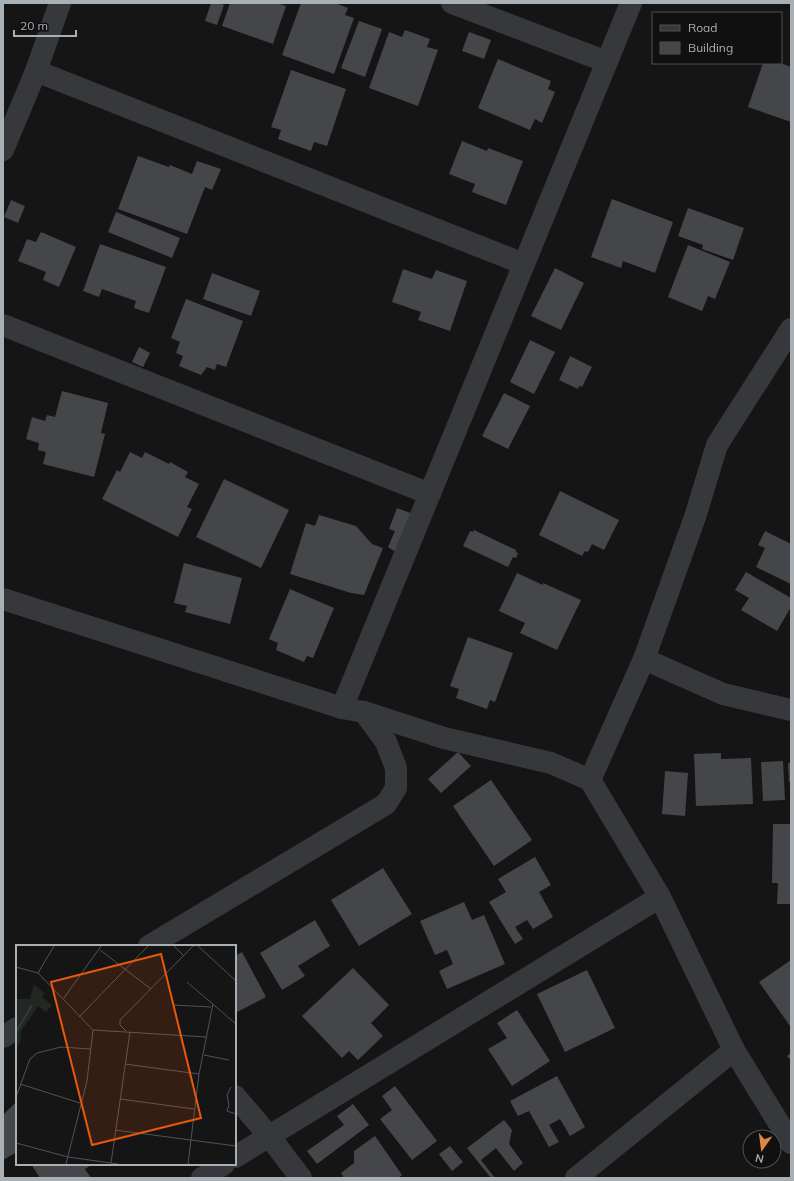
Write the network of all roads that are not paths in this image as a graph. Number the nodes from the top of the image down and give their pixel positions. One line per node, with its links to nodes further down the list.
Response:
1 (60, 3): 5 (street)
2 (452, 3): 4 (street)
3 (631, 3): 4 (street)
4 (607, 62): 7 (street)
5 (36, 71): 6 (street); 7 (street)
6 (3, 150)
7 (524, 264): 10 (street)
8 (3, 325): 10 (street)
9 (791, 329): 12 (street)
10 (430, 494): 13 (street)
11 (3, 599): 13 (street)
12 (644, 659): 14 (street); 16 (street)
13 (342, 708): 15 (street)
14 (791, 710)
15 (364, 712): 16 (street); 18 (street)
16 (590, 780): 17 (street)
17 (660, 897): 21 (street); 23 (street)
18 (151, 945)
19 (16, 1029): 20 (street)
20 (3, 1036)
21 (734, 1050): 24 (street); 29 (street)
22 (236, 1097): 23 (street)
23 (269, 1136): 25 (street); 28 (street)
24 (791, 1143)
25 (236, 1156)
26 (222, 1165): 27 (street)
27 (202, 1178)
28 (302, 1178)
29 (576, 1178)

